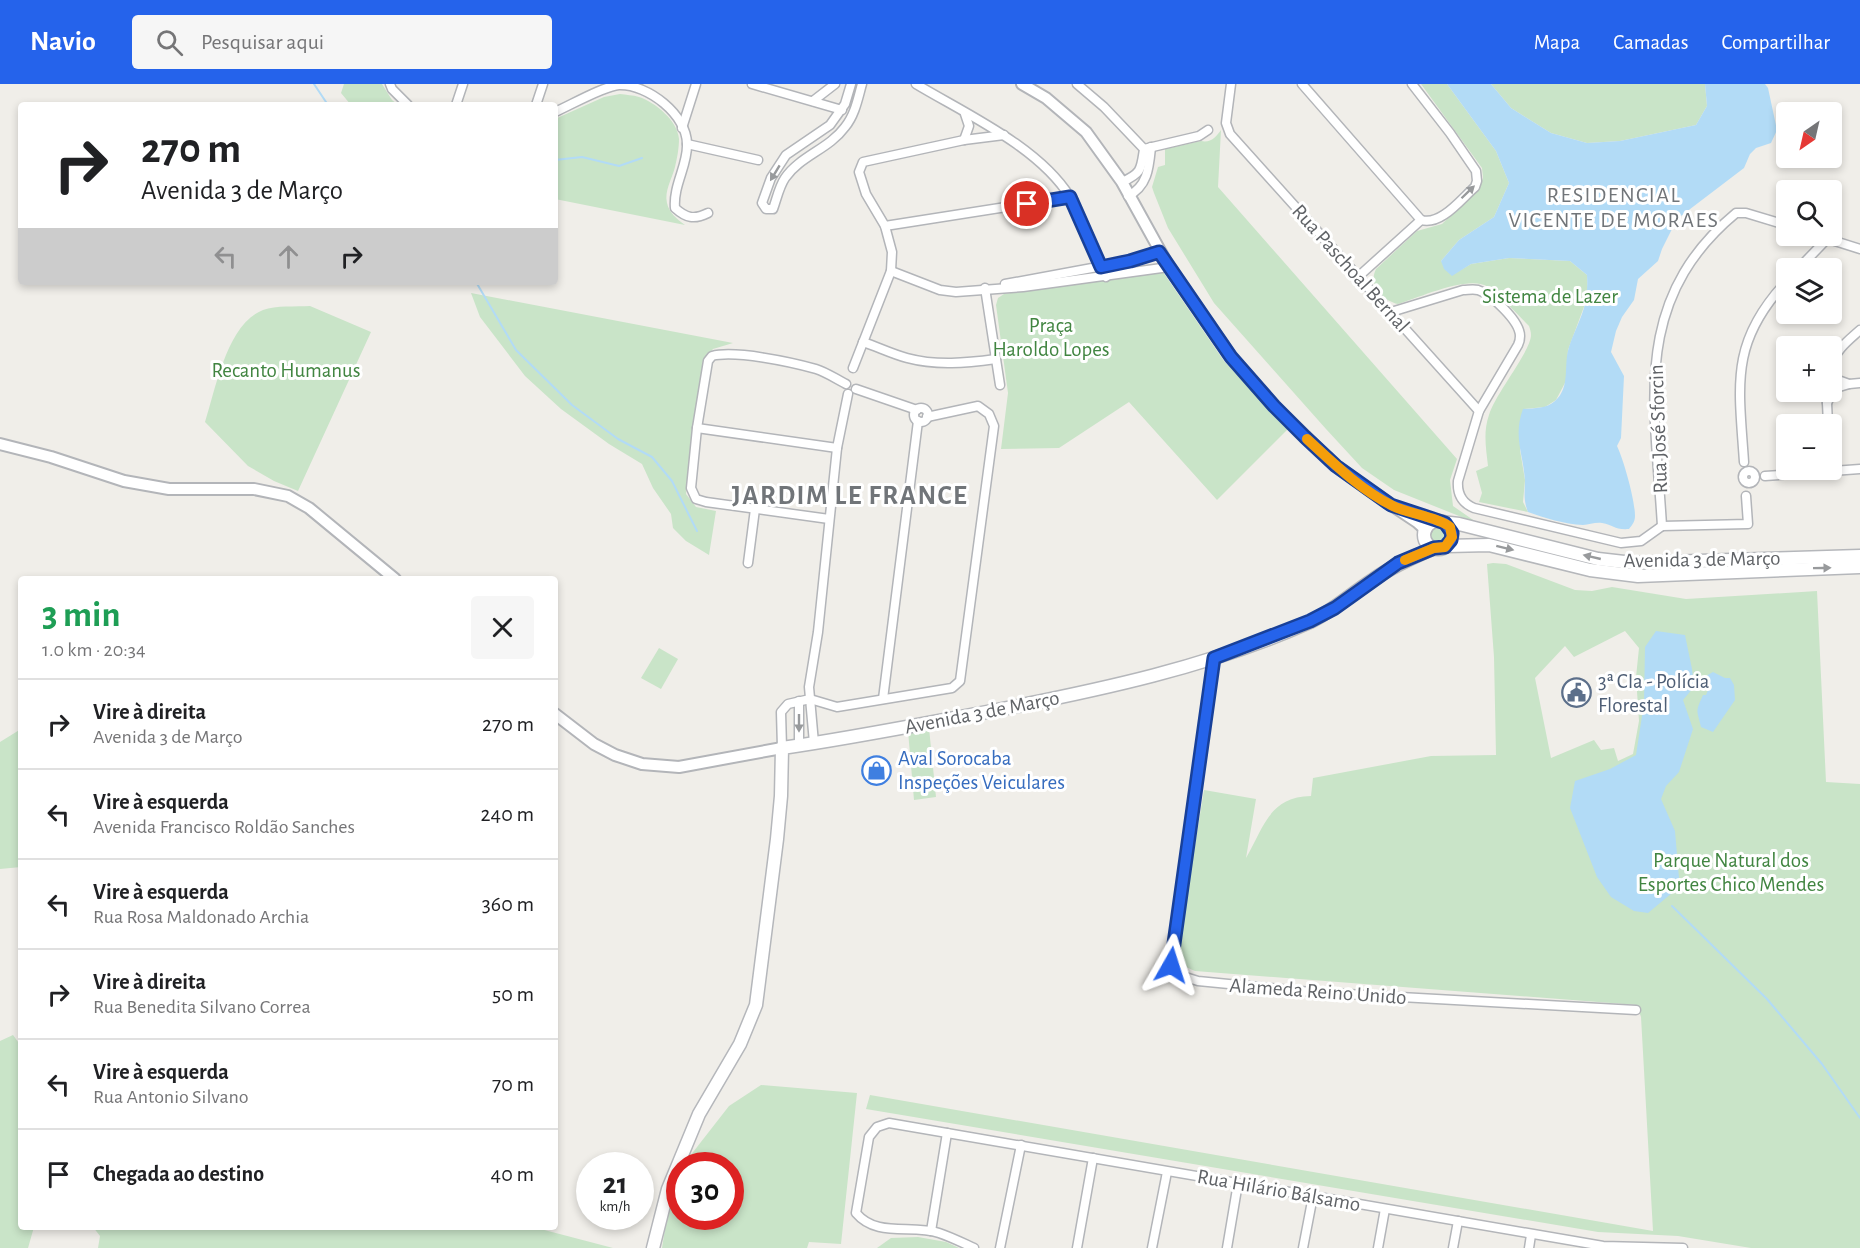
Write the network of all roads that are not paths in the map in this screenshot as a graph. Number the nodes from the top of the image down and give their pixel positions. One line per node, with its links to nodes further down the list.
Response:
1 (463, 84): 20 (street)
2 (543, 84): 21 (street)
3 (619, 84): 22 (street); 24 (street)
4 (696, 84): 17 (street)
5 (752, 84): 14 (street)
6 (835, 84): 18 (street)
7 (851, 84): 23 (street)
8 (862, 84): 35 (street)
9 (916, 84): 25 (street)
10 (1022, 84): 36 (street)
11 (1231, 84): 51 (street, Rua Paschoal Bernal)
12 (1302, 84): 40 (street)
13 (1412, 84): 40 (street, one-way to 13)
14 (770, 86): 18 (street)
15 (1083, 86): 32 (street)
16 (391, 87): 19 (street)
17 (690, 100): 22 (street); 27 (street)
18 (813, 101): 23 (street); 26 (street)
19 (405, 102)
20 (457, 102)
21 (537, 102)
22 (672, 110): 27 (street)
23 (842, 110): 26 (street)
24 (558, 111)
25 (965, 113): 29 (street); 30 (street)
26 (830, 125): 33 (street)
27 (682, 128): 31 (street)
28 (1208, 130): 32 (street)
29 (1004, 135): 30 (street); 38 (street)
30 (964, 140): 42 (street)
31 (687, 144): 34 (street); 39 (street)
32 (1147, 148): 36 (street); 37 (street)
33 (786, 155): 35 (street); 35 (street, one-way to 35)
34 (758, 160)
35 (805, 160)
36 (1122, 182): 37 (street)
37 (1128, 196): 46 (street)
38 (1070, 197): 42 (street); 48 (street)
39 (708, 213)
40 (1421, 220): 51 (street)
41 (1776, 222): 82 (street, Rua José Sforcin)
42 (885, 226): 50 (street)
43 (1842, 243): 45 (street)
44 (1817, 246): 47 (street)
45 (1860, 249)
46 (1159, 252): 48 (street); 49 (street)
47 (1807, 258)
48 (1101, 267): 52 (street); 53 (street)
49 (1168, 267): 52 (street); 78 (street)
50 (891, 271): 53 (street); 57 (street)
51 (1359, 276): 55 (street, Rua Paschoal Bernal)
52 (1106, 277): 53 (street)
53 (982, 290): 59 (street)
54 (1776, 294): 77 (street)
55 (1391, 312): 68 (street, Rua Paschoal Bernal); 68 (street)
56 (1860, 330): 58 (street)
57 (863, 342): 59 (street); 60 (street)
58 (1842, 348)
59 (996, 359): 64 (street)
60 (853, 368)
61 (1860, 383): 63 (street)
62 (846, 384): 65 (street); 66 (street); 71 (street)
63 (1842, 384)
64 (1000, 385)
65 (856, 388): 66 (street); 67 (street)
66 (848, 394): 73 (street)
67 (917, 410): 69 (street); 70 (street)
68 (1479, 411): 82 (street)
69 (927, 417): 70 (street); 92 (street)
70 (918, 421): 92 (street)
71 (697, 428): 73 (street); 79 (street)
72 (0, 444): 89 (street)
73 (837, 448): 80 (street)
74 (1860, 470): 75 (street)
75 (1842, 471)
76 (1776, 475): 77 (street)
77 (1750, 477): 82 (street)
78 (1391, 505): 81 (street); 83 (street)
79 (755, 509): 80 (street); 86 (street)
80 (829, 519): 91 (street)
81 (1439, 521): 83 (main road); 84 (main road); 85 (main road, Avenida 3 de Março, one-way to 81)
82 (1662, 526)
83 (1425, 533): 84 (main road); 87 (main road, Avenida 3 de Março)
84 (1440, 547): 87 (main road, Avenida 3 de Março); 88 (main road, Avenida 3 de Março, one-way to 88)
85 (1860, 556)
86 (748, 563)
87 (1398, 563): 90 (main road, Avenida 3 de Março)
88 (1860, 567)
89 (391, 576)
90 (1214, 658): 95 (main road, Avenida 3 de Março); 98 (street, Alameda Reino Unido)
91 (810, 699): 92 (street); 93 (street); 95 (street)
92 (883, 699)
93 (799, 701): 96 (street, one-way to 96); 97 (street)
94 (558, 716): 97 (street, Avenida 3 de Março)
95 (814, 742): 96 (main road, Avenida 3 de Março)
96 (799, 745): 97 (main road, Avenida 3 de Março)
97 (782, 748): 110 (main road)
98 (1636, 1010)
99 (947, 1133): 100 (street, Rua Hilário Bálsamo); 107 (street); 107 (street, Rua Hilário Bálsamo)
100 (1021, 1145): 101 (street, Rua Hilário Bálsamo); 112 (street)
101 (1093, 1158): 102 (street, Rua Hilário Bálsamo); 113 (street)
102 (1167, 1172): 103 (street, Rua Hilário Bálsamo); 114 (street)
103 (1238, 1183): 104 (street, Rua Hilário Bálsamo); 115 (street)
104 (1312, 1196): 105 (street, Rua Hilário Bálsamo); 116 (street)
105 (1385, 1209): 106 (street, Rua Hilário Bálsamo); 117 (street)
106 (1458, 1221): 108 (street, Rua Hilário Bálsamo); 118 (street)
107 (931, 1231): 111 (street)
108 (1531, 1235): 109 (street, Rua Hilário Bálsamo); 119 (street)
109 (1603, 1247): 120 (street, Rua Hilário Bálsamo)
110 (653, 1248)
111 (974, 1248)
112 (1000, 1248)
113 (1077, 1248)
114 (1152, 1248)
115 (1227, 1248)
116 (1303, 1248)
117 (1378, 1248)
118 (1453, 1248)
119 (1529, 1248)
120 (1679, 1248)

